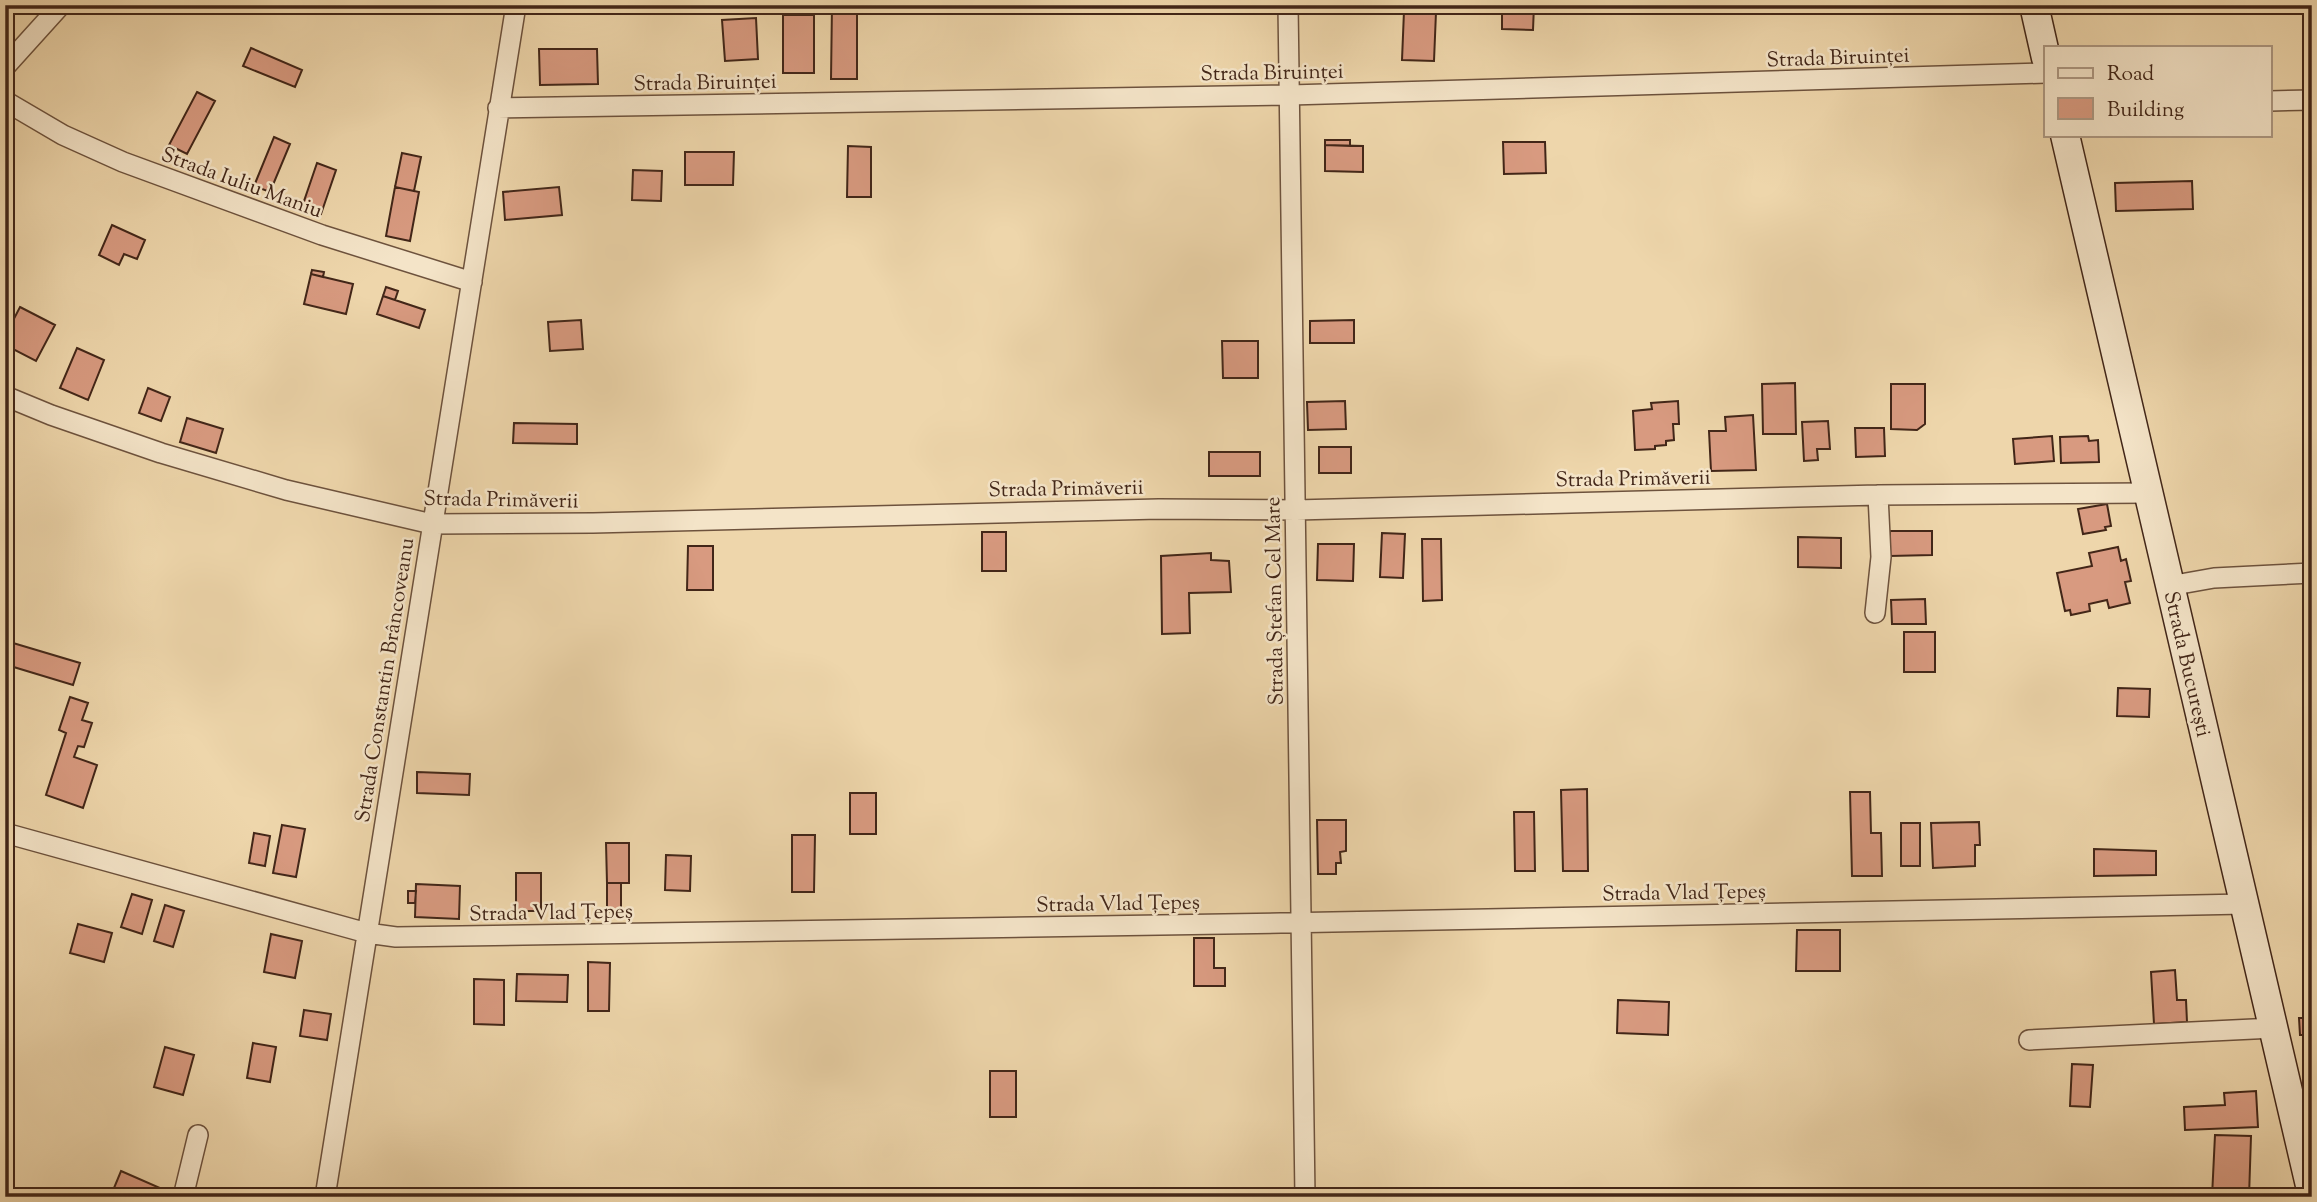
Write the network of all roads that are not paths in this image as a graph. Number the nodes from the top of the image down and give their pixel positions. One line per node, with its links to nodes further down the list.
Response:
1 (61, 5): 6 (street)
2 (516, 5): 12 (street, Strada Constantin Brâncoveanu)
3 (1288, 5): 8 (street, Strada Ștefan Cel Mare)
4 (2034, 5): 5 (main road)
5 (2044, 49)
6 (5, 67)
7 (2044, 74): 8 (street, Strada Biruinței)
8 (1290, 95): 12 (street, Strada Biruinței); 18 (street, Strada Ștefan Cel Mare)
9 (2312, 100): 11 (street)
10 (5, 101): 14 (street, Strada Iuliu Maniu)
11 (2272, 101)
12 (498, 108): 14 (street, Strada Constantin Brâncoveanu)
13 (2065, 136): 16 (main road, Strada București)
14 (472, 282): 19 (street, Strada Constantin Brâncoveanu)
15 (5, 396): 19 (street, Strada Primăverii)
16 (2148, 493): 17 (street, Strada Primăverii); 21 (main road, Strada București)
17 (1878, 495): 18 (street, Strada Primăverii); 22 (street)
18 (1296, 510): 19 (street, Strada Primăverii); 25 (street, Strada Ștefan Cel Mare)
19 (432, 524): 26 (street, Strada Constantin Brâncoveanu)
20 (2312, 573): 21 (street)
21 (2169, 586): 24 (main road, Strada București)
22 (1875, 613)
23 (5, 833): 26 (street, Strada Vlad Țepeș)
24 (2245, 904): 25 (street, Strada Vlad Țepeș); 27 (main road, Strada București)
25 (1302, 922): 26 (street, Strada Vlad Țepeș); 33 (street, Strada Ștefan Cel Mare)
26 (367, 933): 32 (street, Strada Constantin Brâncoveanu)
27 (2274, 1028): 28 (street); 30 (main road, Strada București)
28 (2029, 1040)
29 (198, 1135): 31 (street)
30 (2312, 1194)
31 (183, 1197)
32 (324, 1197)
33 (1305, 1197)

